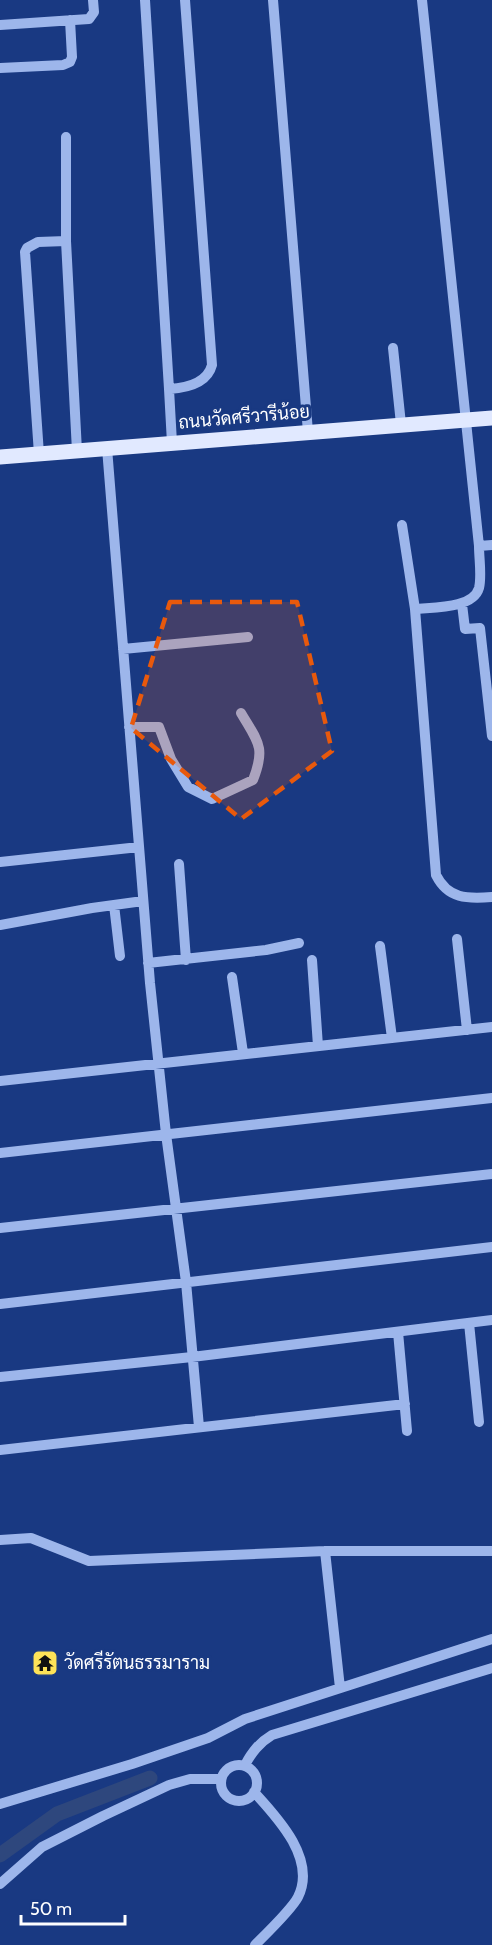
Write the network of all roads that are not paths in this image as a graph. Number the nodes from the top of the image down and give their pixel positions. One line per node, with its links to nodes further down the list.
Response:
1 (93, 0): 6 (street)
2 (145, 0): 12 (street)
3 (185, 0): 12 (street)
4 (273, 0): 16 (street)
5 (422, 0): 14 (street)
6 (70, 20): 7 (street); 8 (street)
7 (0, 25)
8 (0, 68)
9 (66, 137): 10 (street)
10 (66, 241): 19 (street); 20 (street)
11 (393, 348): 15 (street)
12 (169, 389): 17 (street)
13 (492, 418): 14 (main road, ถนนวัดศรีวารีน้อย)
14 (464, 420): 15 (main road, ถนนวัดศรีวารีน้อย); 24 (street)
15 (401, 424): 16 (main road, ถนนวัดศรีวารีน้อย)
16 (308, 432): 17 (main road, ถนนวัดศรีวารีน้อย)
17 (172, 443): 18 (main road, ถนนวัดศรีวารีน้อย)
18 (107, 448): 19 (main road, ถนนวัดศรีวารีน้อย); 28 (street)
19 (77, 451): 20 (main road, ถนนวัดศรีวารีน้อย)
20 (39, 454): 21 (main road, ถนนวัดศรีวารีน้อย)
21 (0, 457)
22 (402, 525): 26 (street)
23 (492, 545): 24 (street)
24 (478, 546): 25 (street)
25 (462, 604): 26 (street); 31 (street)
26 (416, 609): 35 (street)
27 (248, 637): 28 (street)
28 (123, 649): 30 (street)
29 (241, 713): 30 (street)
30 (129, 727): 32 (street)
31 (492, 736)
32 (139, 847): 33 (street); 36 (street)
33 (0, 862)
34 (179, 864): 43 (street)
35 (492, 897)
36 (143, 901): 37 (street); 45 (street)
37 (114, 905): 38 (street); 42 (street)
38 (0, 925)
39 (457, 939): 48 (street)
40 (299, 943): 43 (street)
41 (380, 946): 49 (street)
42 (120, 957)
43 (186, 960): 45 (street)
44 (312, 960): 50 (street)
45 (148, 963): 52 (street)
46 (232, 977): 51 (street)
47 (492, 1027): 48 (street)
48 (467, 1030): 49 (street)
49 (392, 1038): 50 (street)
50 (318, 1046): 51 (street)
51 (243, 1053): 52 (street)
52 (158, 1064): 53 (street); 55 (street)
53 (0, 1081)
54 (492, 1098): 55 (street)
55 (166, 1134): 56 (street); 58 (street)
56 (0, 1153)
57 (492, 1173): 58 (street)
58 (176, 1209): 59 (street); 61 (street)
59 (0, 1228)
60 (492, 1247): 61 (street)
61 (186, 1282): 62 (street); 66 (street)
62 (0, 1304)
63 (492, 1320): 64 (street)
64 (469, 1323): 65 (street); 69 (street)
65 (398, 1332): 66 (street); 68 (street)
66 (192, 1357): 67 (street); 70 (street)
67 (0, 1377)
68 (405, 1404): 70 (street); 71 (street)
69 (479, 1422)
70 (199, 1427): 72 (street)
71 (407, 1431)
72 (0, 1450)
73 (0, 1540): 74 (street)
74 (325, 1551): 75 (street); 78 (street)
75 (492, 1551)
76 (492, 1639): 78 (street)
77 (492, 1668): 79 (street)
78 (340, 1688): 82 (street)
79 (245, 1766): 80 (street); 81 (street)
80 (221, 1779): 81 (street); 83 (street)
81 (254, 1792): 84 (street)
82 (0, 1804)
83 (0, 1884)
84 (255, 1945)

